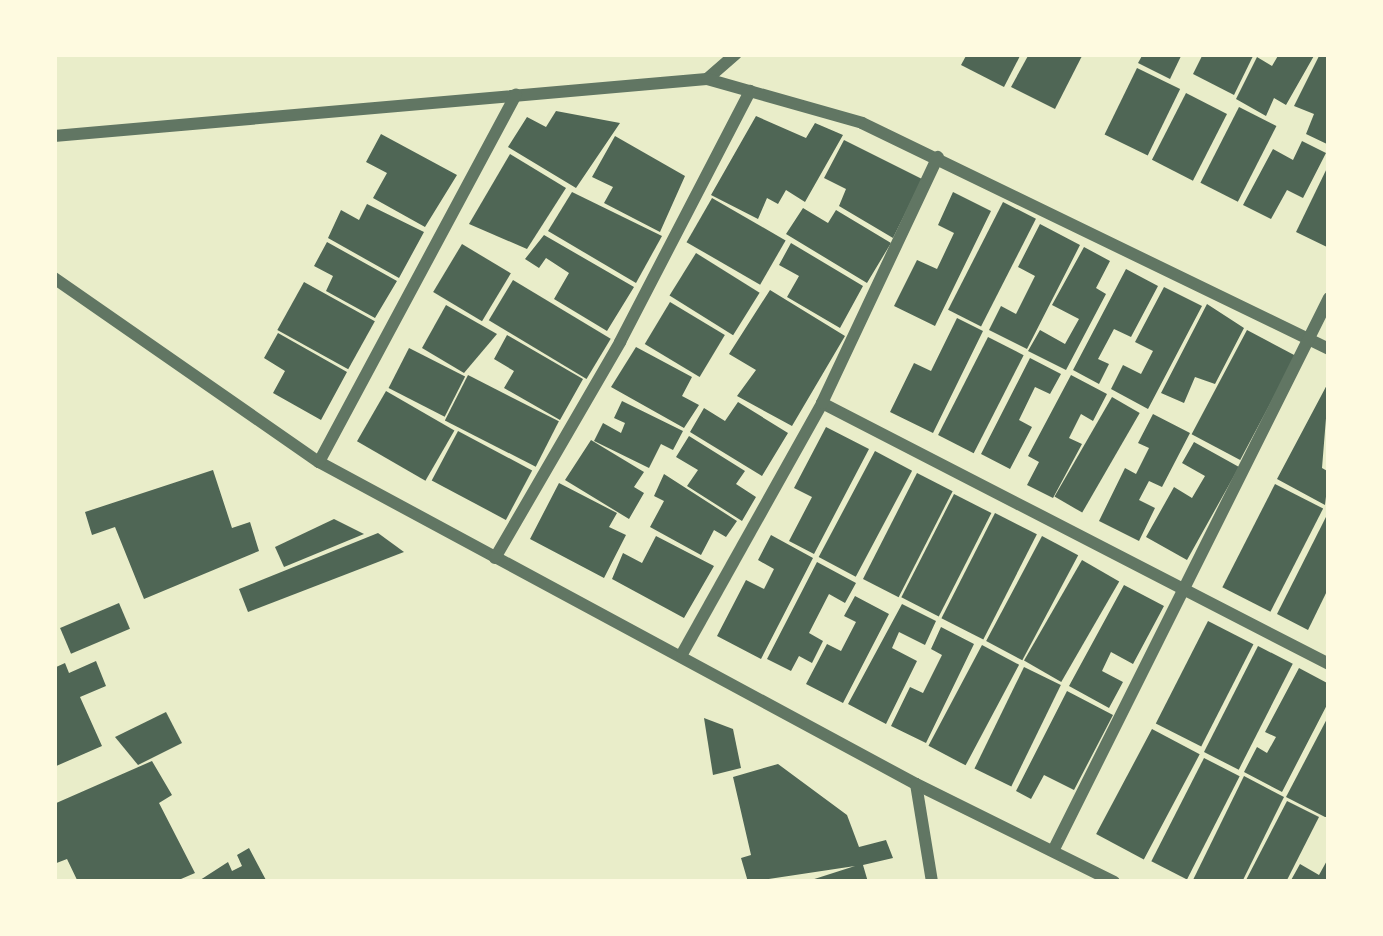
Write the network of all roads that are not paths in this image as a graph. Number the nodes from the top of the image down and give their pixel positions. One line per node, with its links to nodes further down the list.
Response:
1 (736, 54): 2 (street)
2 (706, 80): 3 (street); 4 (street)
3 (750, 91): 6 (street); 13 (street)
4 (516, 94): 5 (street); 12 (street)
5 (54, 136)
6 (938, 157): 9 (street); 11 (street)
7 (54, 278): 12 (street)
8 (1329, 298): 9 (street)
9 (1309, 339): 10 (street); 14 (street)
10 (1329, 350)
11 (822, 403): 14 (street); 15 (street)
12 (319, 462): 13 (street)
13 (495, 558): 15 (street)
14 (1187, 592): 16 (street); 18 (street)
15 (682, 654): 17 (street)
16 (1329, 664)
17 (916, 784): 18 (street); 19 (street)
18 (1053, 851): 20 (street)
19 (932, 882)
20 (1114, 882)

